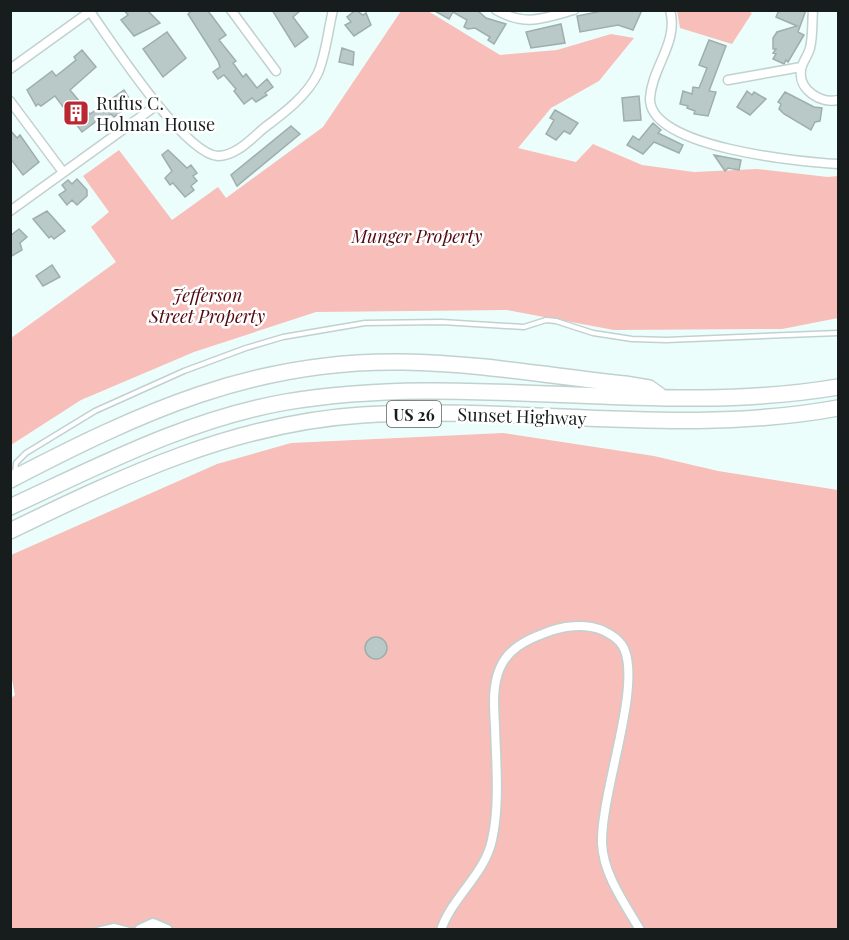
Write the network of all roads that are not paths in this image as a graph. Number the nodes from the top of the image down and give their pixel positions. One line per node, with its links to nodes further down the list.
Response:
1 (231, 10): 10 (street)
2 (333, 10): 14 (street)
3 (496, 10): 4 (street)
4 (574, 10)
5 (670, 10): 15 (street)
6 (813, 10): 8 (street)
7 (91, 11): 9 (street); 14 (street)
8 (801, 67): 11 (street); 12 (street)
9 (10, 69)
10 (276, 71)
11 (728, 80)
12 (838, 100)
13 (10, 101): 16 (street)
14 (157, 105): 16 (street)
15 (838, 164)
16 (63, 172): 17 (street)
17 (10, 211)
18 (838, 333): 22 (lane)
19 (838, 387): 20 (highway, Sunset Highway / US 26)
20 (661, 397): 22 (highway); 23 (highway, Sunset Highway / US 26)
21 (838, 408): 24 (highway, Sunset Highway / US 26)
22 (13, 479)
23 (10, 507)
24 (10, 531)
25 (97, 930): 26 (lane)
26 (129, 930)
27 (140, 930): 28 (street)
28 (167, 930)
29 (441, 930): 30 (street)
30 (640, 930)

